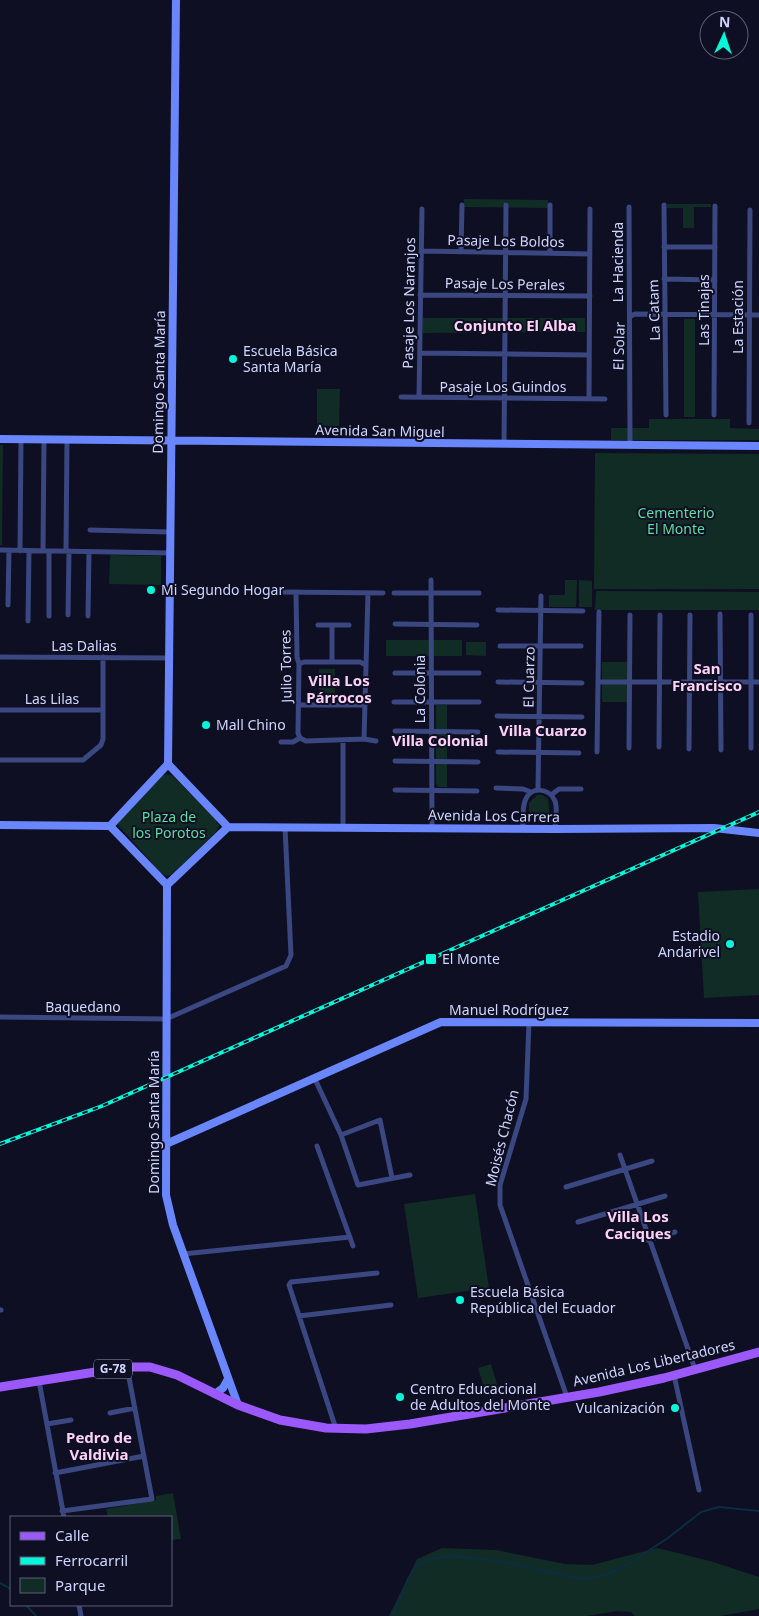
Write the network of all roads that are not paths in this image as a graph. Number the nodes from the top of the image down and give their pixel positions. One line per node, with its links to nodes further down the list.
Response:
1 (176, 0): 43 (street, Domingo Santa María)
2 (462, 205): 14 (street)
3 (506, 205): 15 (street)
4 (664, 205): 11 (street, La Catam)
5 (550, 206): 16 (street)
6 (715, 206): 12 (street, Las Tinajas)
7 (629, 207): 27 (street, La Hacienda)
8 (422, 209): 13 (street, Pasaje Los Naranjos)
9 (590, 209): 17 (street)
10 (750, 210): 25 (street, La Estación)
11 (664, 247): 12 (street); 18 (street, La Catam)
12 (715, 247): 19 (street, Las Tinajas)
13 (421, 251): 14 (street, Pasaje Los Boldos); 20 (street, Pasaje Los Naranjos)
14 (461, 252): 15 (street, Pasaje Los Boldos)
15 (505, 252): 16 (street, Pasaje Los Boldos); 21 (street)
16 (550, 253): 17 (street, Pasaje Los Boldos)
17 (590, 254): 22 (street)
18 (664, 279): 19 (street); 23 (street, La Catam)
19 (715, 280): 24 (street, Las Tinajas)
20 (420, 295): 21 (street, Pasaje Los Perales); 28 (street, Pasaje Los Naranjos)
21 (505, 296): 22 (street, Pasaje Los Perales); 29 (street)
22 (590, 296): 30 (street)
23 (665, 314): 24 (street, El Solar); 27 (street, El Solar); 36 (street, La Catam)
24 (715, 315): 25 (street, El Solar); 37 (street, Las Tinajas)
25 (750, 315): 26 (street, El Solar); 38 (street, La Estación)
26 (759, 315)
27 (631, 316): 45 (street, El Solar)
28 (420, 353): 29 (street); 32 (street, Pasaje Los Naranjos)
29 (505, 354): 30 (street); 33 (street)
30 (590, 355): 34 (street)
31 (401, 397): 32 (street, Pasaje Los Guindos)
32 (419, 397): 33 (street, Pasaje Los Guindos)
33 (504, 398): 34 (street, Pasaje Los Guindos); 44 (street)
34 (589, 398): 35 (street, Pasaje Los Guindos)
35 (605, 399)
36 (666, 415)
37 (714, 415)
38 (749, 423)
39 (0, 440): 40 (street, Avenida San Miguel)
40 (21, 440): 41 (street, Avenida San Miguel); 51 (street)
41 (44, 440): 42 (street, Avenida San Miguel); 53 (street)
42 (67, 440): 43 (street, Avenida San Miguel); 55 (street)
43 (170, 441): 44 (street, Avenida San Miguel); 48 (street, Domingo Santa María)
44 (504, 445): 45 (street, Avenida San Miguel)
45 (630, 446): 46 (street, Avenida San Miguel)
46 (759, 446)
47 (90, 530): 48 (street)
48 (170, 532): 57 (street, Domingo Santa María)
49 (0, 550): 50 (street)
50 (9, 550): 51 (street); 67 (street)
51 (20, 551): 52 (street)
52 (29, 551): 53 (street); 80 (street)
53 (43, 551): 54 (street)
54 (49, 551): 55 (street); 77 (street)
55 (68, 551): 56 (street); 73 (street)
56 (88, 552): 57 (street); 78 (street)
57 (169, 553): 92 (street, Domingo Santa María)
58 (431, 580): 64 (street, La Colonia)
59 (280, 592): 60 (street)
60 (296, 592): 61 (street); 94 (street, Julio Torres)
61 (368, 593): 62 (street); 95 (street)
62 (383, 593)
63 (394, 593): 64 (street)
64 (431, 593): 65 (street); 82 (street, La Colonia)
65 (479, 593)
66 (542, 596): 69 (street, El Cuarzo)
67 (8, 606)
68 (498, 610): 69 (street)
69 (541, 611): 70 (street); 88 (street, El Cuarzo)
70 (583, 611)
71 (599, 612): 101 (street)
72 (720, 614): 105 (street)
73 (68, 615)
74 (630, 615): 102 (street)
75 (660, 615): 103 (street)
76 (751, 615): 106 (street)
77 (49, 616)
78 (88, 616)
79 (690, 616): 104 (street)
80 (28, 621)
81 (395, 624): 82 (street)
82 (431, 624): 83 (street); 97 (street, La Colonia)
83 (477, 624)
84 (318, 625): 85 (street)
85 (332, 625): 86 (street); 93 (street)
86 (349, 625)
87 (500, 646): 88 (street)
88 (541, 646): 89 (street); 100 (street, El Cuarzo)
89 (582, 646)
90 (0, 657): 91 (street, Las Dalias)
91 (103, 657): 92 (street, Las Dalias); 115 (street)
92 (168, 658): 140 (street, Domingo Santa María)
93 (332, 662): 94 (street); 95 (street)
94 (299, 664): 112 (street, Julio Torres)
95 (364, 664): 113 (street)
96 (395, 673): 97 (street)
97 (431, 673): 98 (street); 110 (street, La Colonia)
98 (479, 673)
99 (498, 682): 100 (street)
100 (540, 682): 108 (street); 117 (street, El Cuarzo)
101 (598, 682): 102 (street); 134 (street)
102 (630, 682): 103 (street); 128 (street)
103 (660, 682): 104 (street); 127 (street)
104 (690, 682): 105 (street); 130 (street)
105 (720, 682): 106 (street); 131 (street)
106 (751, 682): 107 (street); 129 (street)
107 (759, 682)
108 (582, 683)
109 (394, 702): 110 (street)
110 (431, 702): 111 (street); 120 (street, La Colonia)
111 (479, 702)
112 (298, 705): 113 (street); 122 (street, Julio Torres)
113 (366, 706): 123 (street)
114 (0, 710): 115 (street, Las Lilas)
115 (103, 710): 136 (street)
116 (497, 716): 117 (street)
117 (540, 717): 118 (street); 133 (street, El Cuarzo)
118 (582, 718)
119 (395, 731): 120 (street)
120 (431, 731): 121 (street); 138 (street, La Colonia)
121 (478, 732)
122 (300, 738): 124 (street); 126 (street)
123 (364, 739): 124 (street); 125 (street)
124 (344, 741): 153 (street)
125 (376, 741)
126 (281, 742)
127 (660, 746)
128 (630, 748)
129 (751, 748)
130 (689, 749)
131 (721, 750)
132 (498, 752): 133 (street)
133 (539, 752): 135 (street); 146 (street, El Cuarzo)
134 (597, 752)
135 (580, 753)
136 (0, 760)
137 (394, 761): 138 (street)
138 (432, 761): 139 (street); 144 (street, La Colonia)
139 (478, 762)
140 (168, 764): 150 (street); 151 (street)
141 (496, 788): 147 (street)
142 (581, 789): 148 (street)
143 (395, 790): 144 (street)
144 (432, 790): 145 (street); 154 (street, La Colonia)
145 (477, 790)
146 (538, 790): 147 (street); 148 (street)
147 (531, 792): 155 (street)
148 (551, 795): 156 (street)
149 (0, 825): 150 (street)
150 (110, 826): 158 (street)
151 (228, 827): 152 (street, Avenida Los Carrera); 158 (street)
152 (285, 828): 153 (street, Avenida Los Carrera); 160 (street)
153 (343, 828): 154 (street, Avenida Los Carrera)
154 (432, 828): 155 (street, Avenida Los Carrera)
155 (523, 829): 156 (street, Avenida Los Carrera)
156 (555, 830): 157 (street, Avenida Los Carrera)
157 (759, 833)
158 (167, 885): 160 (street, Domingo Santa María)
159 (0, 1017): 160 (street, Baquedano)
160 (166, 1019): 165 (street, Domingo Santa María)
161 (529, 1022): 162 (street, Manuel Rodríguez); 163 (street, Manuel Rodríguez); 192 (street, Moisés Chacón)
162 (759, 1024)
163 (314, 1077): 164 (street); 165 (street, Manuel Rodríguez)
164 (341, 1135): 171 (street); 171 (street)
165 (166, 1144): 180 (street, Domingo Santa María)
166 (317, 1146): 177 (street)
167 (620, 1155): 169 (street)
168 (652, 1161): 169 (street)
169 (625, 1169): 172 (street); 174 (street)
170 (410, 1175): 171 (street)
171 (392, 1178)
172 (566, 1187)
173 (665, 1196): 174 (street)
174 (637, 1205): 175 (street); 178 (street)
175 (578, 1222)
176 (675, 1232): 178 (street)
177 (350, 1237): 179 (street); 180 (street)
178 (648, 1240): 186 (street)
179 (353, 1246)
180 (183, 1254): 188 (street, Domingo Santa María)
181 (376, 1273): 183 (street)
182 (391, 1305): 183 (street)
183 (298, 1316): 198 (street)
184 (759, 1352): 186 (main road, Avenida Los Libertadores / G-78)
185 (127, 1367): 189 (main road, Avenida Los Libertadores / G-78); 191 (main road, Avenida Los Libertadores / G-78); 194 (street)
186 (695, 1370): 187 (main road, Avenida Los Libertadores / G-78)
187 (674, 1375): 192 (main road, Avenida Los Libertadores / G-78); 201 (street)
188 (228, 1379): 191 (street); 193 (street, Domingo Santa María)
189 (39, 1381): 190 (main road, Avenida Los Libertadores / G-78); 197 (street)
190 (0, 1387)
191 (215, 1394): 193 (main road, Avenida Los Libertadores / G-78)
192 (567, 1397): 198 (main road, Avenida Los Libertadores / G-78)
193 (238, 1405): 198 (main road, Avenida Los Libertadores / G-78)
194 (135, 1408): 195 (street); 199 (street)
195 (110, 1412)
196 (70, 1420): 197 (street)
197 (47, 1424): 200 (street)
198 (336, 1429)
199 (144, 1456): 200 (street); 202 (street)
200 (56, 1473): 202 (street)
201 (699, 1490)
202 (63, 1514)

